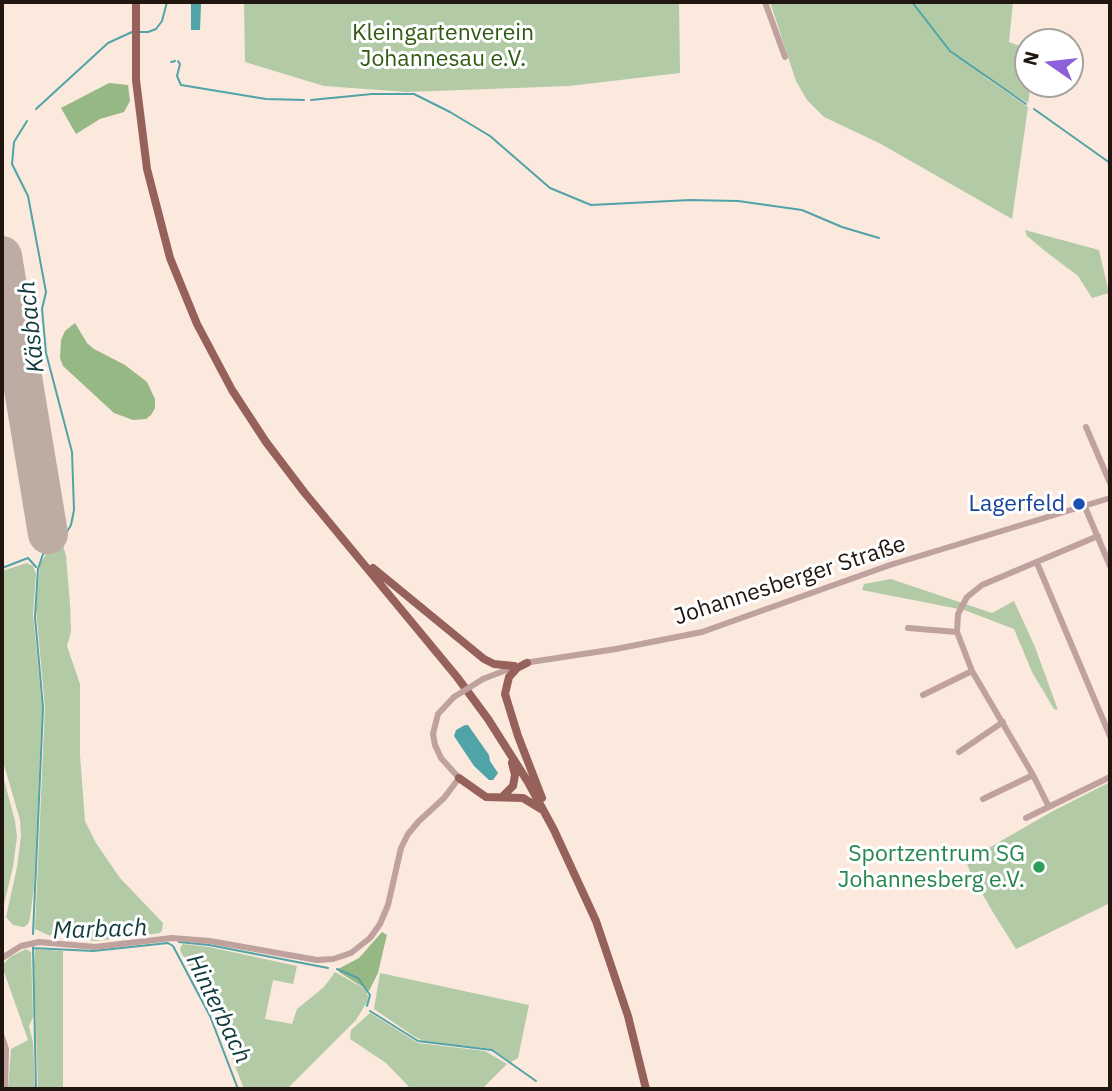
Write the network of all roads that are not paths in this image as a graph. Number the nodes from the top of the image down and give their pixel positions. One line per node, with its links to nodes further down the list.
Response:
1 (136, 2): 9 (main road)
2 (765, 2): 3 (street)
3 (785, 57)
4 (1086, 428): 5 (street)
5 (1110, 483)
6 (1110, 498): 7 (street, Johannesberger Straße)
7 (1085, 506): 8 (street); 14 (street, Johannesberger Straße)
8 (1098, 537): 10 (street); 11 (street)
9 (348, 545): 15 (main road); 20 (main road)
10 (1037, 563): 13 (street); 19 (street)
11 (1110, 566)
12 (908, 628): 13 (street)
13 (957, 632): 16 (street)
14 (527, 663): 15 (street, Johannesberger Straße); 30 (main road)
15 (514, 666): 24 (street, Johannesberger Straße, bridge)
16 (972, 671): 17 (street); 18 (street)
17 (923, 695)
18 (1003, 722): 21 (street); 22 (street)
19 (1110, 736)
20 (507, 748): 25 (main road); 28 (main road)
21 (959, 752)
22 (1033, 775): 26 (street); 27 (street)
23 (1110, 777): 27 (street)
24 (459, 778): 25 (main road); 31 (street)
25 (496, 799): 28 (main road)
26 (983, 799)
27 (1049, 807): 29 (street)
28 (543, 810): 30 (main road)
29 (1026, 818)
30 (554, 830): 34 (main road)
31 (2, 958)
32 (2, 1037): 33 (street)
33 (5, 1089)
34 (646, 1089)

